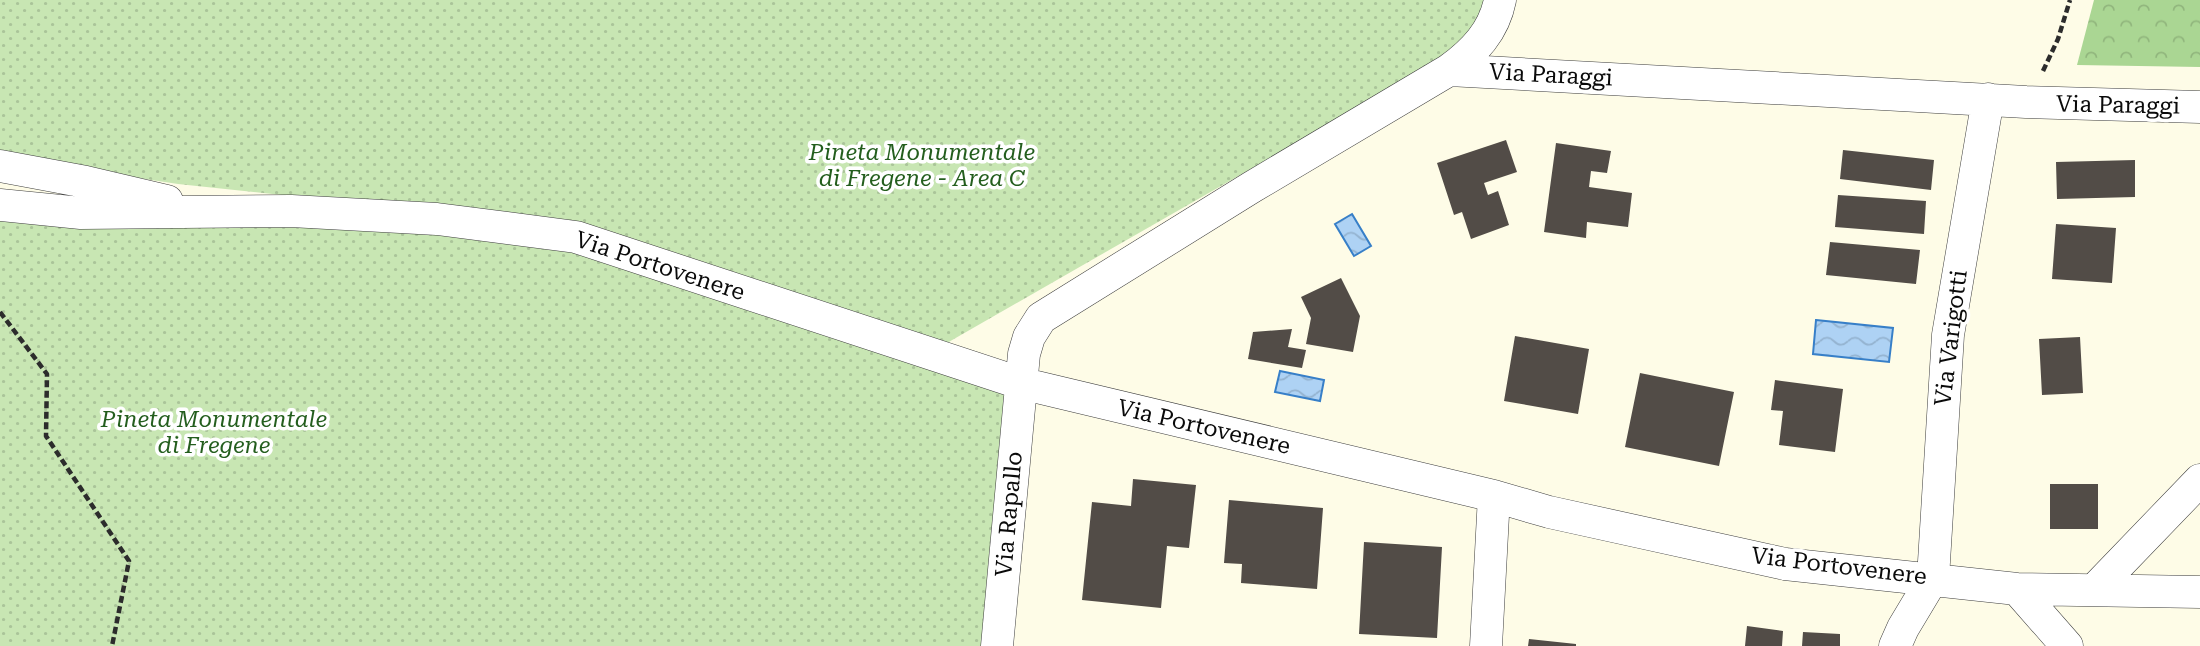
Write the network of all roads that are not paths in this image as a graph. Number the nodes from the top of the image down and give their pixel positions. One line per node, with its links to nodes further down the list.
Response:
1 (1500, 0): 2 (street)
2 (1449, 70): 3 (street, Via Paraggi); 8 (street)
3 (1988, 99): 4 (street, Via Paraggi); 11 (street, Via Varigotti)
4 (2200, 107)
5 (0, 166): 7 (street, Via Portovenere)
6 (0, 205): 7 (street, Via Portovenere)
7 (220, 214): 8 (street, Via Portovenere)
8 (1020, 383): 10 (street, Via Portovenere); 15 (street, Via Rapallo)
9 (2200, 480): 13 (street)
10 (1493, 496): 11 (street, Via Portovenere); 16 (street)
11 (1933, 579): 12 (street, Via Portovenere); 17 (street)
12 (2017, 589): 13 (street, Via Portovenere); 18 (street)
13 (2095, 589): 14 (street, Via Portovenere)
14 (2200, 592)
15 (997, 646)
16 (1486, 646)
17 (1895, 646)
18 (2067, 646)

